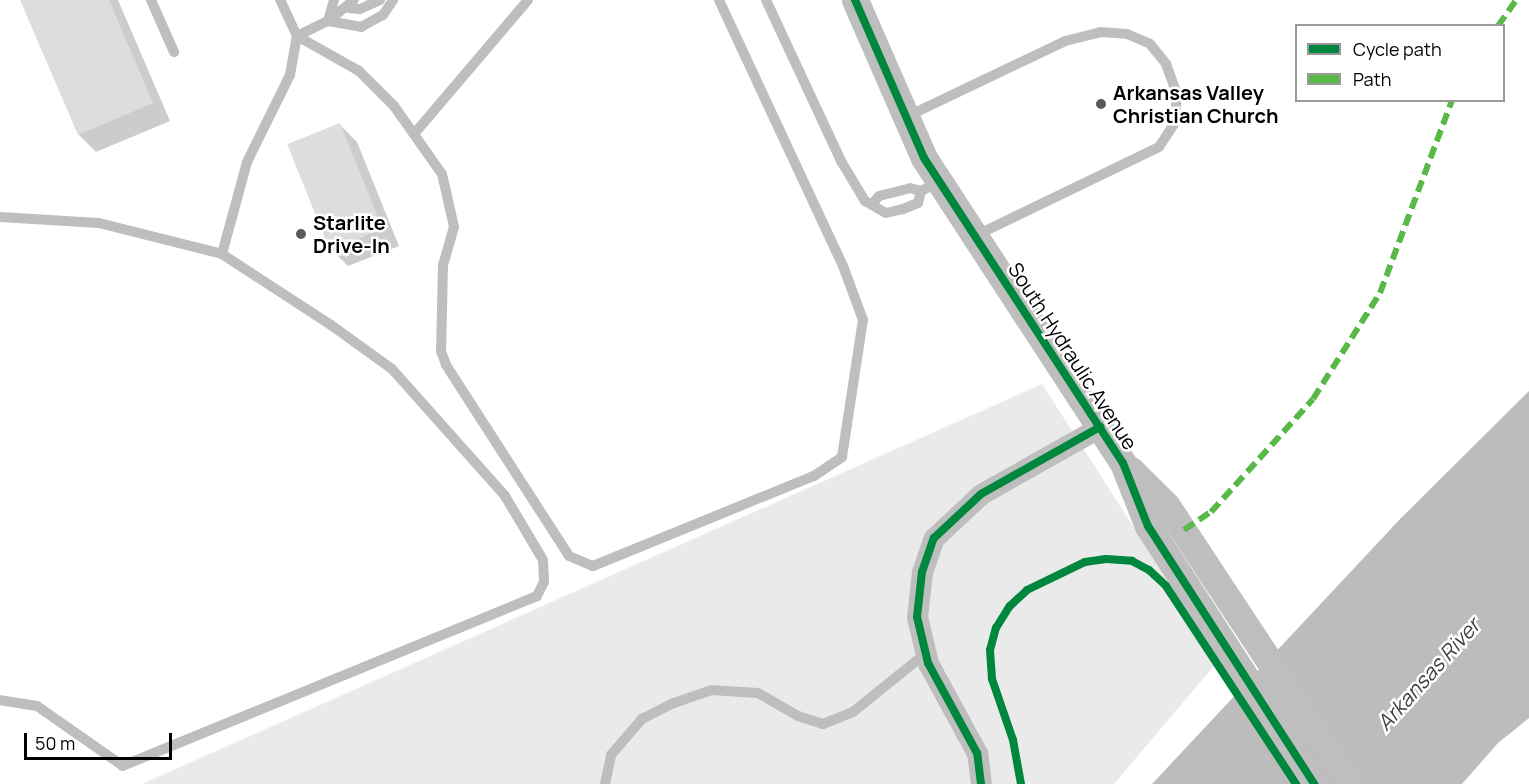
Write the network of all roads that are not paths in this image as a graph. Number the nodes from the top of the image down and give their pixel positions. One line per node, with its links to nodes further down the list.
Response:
1 (151, 0): 13 (lane)
2 (280, 0): 12 (lane)
3 (334, 0): 11 (lane)
4 (380, 0): 10 (lane)
5 (393, 0): 11 (lane)
6 (528, 0): 15 (lane)
7 (718, 0): 15 (lane)
8 (766, 0): 17 (lane)
9 (855, 0): 14 (street, South Hydraulic Avenue)
10 (352, 4): 11 (lane)
11 (328, 21): 12 (lane)
12 (297, 36): 15 (lane); 20 (lane)
13 (174, 52)
14 (906, 117): 16 (street, South Hydraulic Avenue); 19 (lane)
15 (414, 134)
16 (931, 186): 17 (lane); 17 (lane); 19 (street, South Hydraulic Avenue)
17 (873, 203)
18 (0, 217): 20 (lane)
19 (975, 236): 21 (street, South Hydraulic Avenue)
20 (222, 254): 24 (lane)
21 (1100, 427): 22 (street, South Hydraulic Avenue); 23 (street)
22 (1123, 463): 27 (street, South Hydraulic Avenue); 28 (street, South Hydraulic Avenue)
23 (926, 653): 25 (lane); 26 (street)
24 (0, 700)
25 (605, 784)
26 (981, 784)
27 (1314, 784)
28 (1350, 784)

